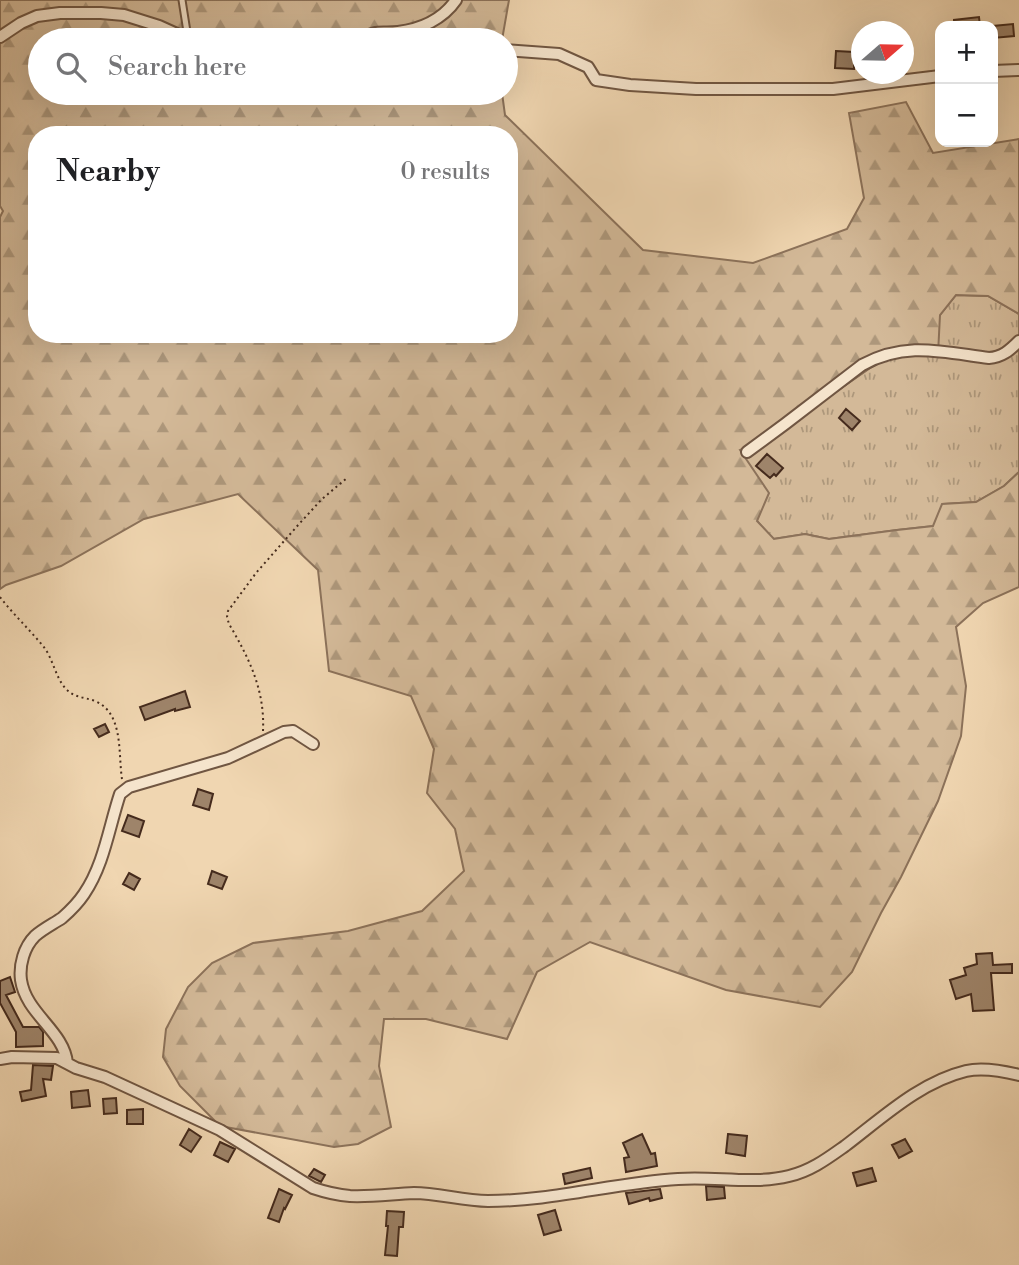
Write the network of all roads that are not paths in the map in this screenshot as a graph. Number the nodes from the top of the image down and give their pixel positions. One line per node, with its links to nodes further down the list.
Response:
1 (182, 0): 4 (lane)
2 (456, 0): 5 (street)
3 (163, 28): 6 (street)
4 (187, 28)
5 (416, 28)
6 (0, 37)
7 (518, 51): 10 (street)
8 (1019, 70): 9 (street)
9 (998, 71)
10 (935, 77)
11 (1019, 341): 12 (street)
12 (747, 452)
13 (313, 744): 15 (street)
14 (0, 1059): 15 (street)
15 (67, 1063): 16 (street)
16 (1019, 1074)

